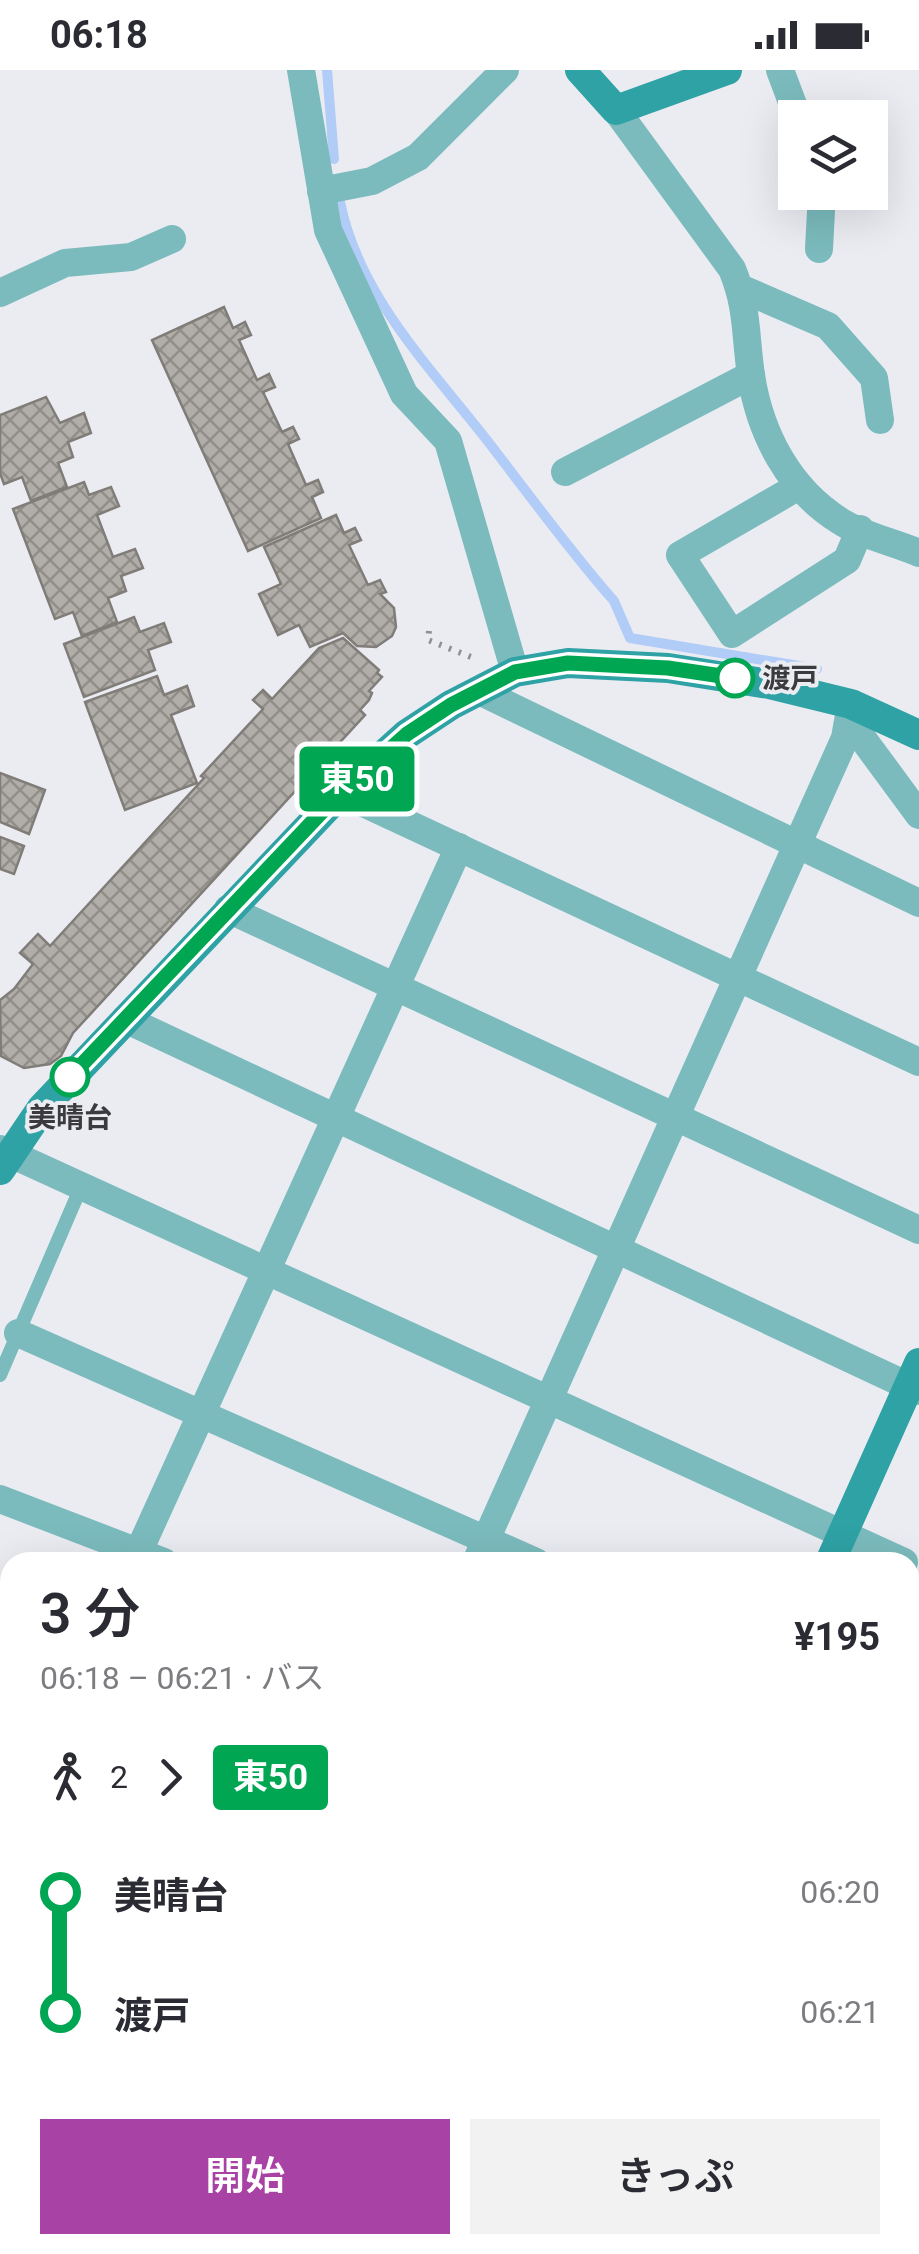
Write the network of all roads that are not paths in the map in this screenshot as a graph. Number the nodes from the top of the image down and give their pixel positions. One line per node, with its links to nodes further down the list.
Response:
1 (301, 70): 8 (street)
2 (505, 70): 8 (street)
3 (580, 70): 7 (street)
4 (727, 70): 7 (street)
5 (780, 70): 6 (street)
6 (791, 100)
7 (616, 110): 12 (street)
8 (322, 191): 20 (street)
9 (821, 210): 11 (street)
10 (172, 239): 13 (street)
11 (819, 249)
12 (740, 288): 14 (street); 15 (street)
13 (0, 293)
14 (751, 375): 16 (street); 17 (street)
15 (880, 420)
16 (565, 472)
17 (799, 486): 18 (street); 18 (street)
18 (860, 529): 19 (street)
19 (919, 553)
20 (515, 672): 21 (street); 22 (street)
21 (479, 691): 24 (street); 26 (street)
22 (850, 704): 23 (street); 25 (street); 26 (street)
23 (919, 735)
24 (342, 793): 27 (street); 29 (street)
25 (919, 815)
26 (798, 845): 28 (street); 30 (street)
27 (459, 848): 30 (street); 31 (street)
28 (919, 904)
29 (228, 909): 31 (street); 32 (street)
30 (740, 978): 33 (street); 35 (street)
31 (396, 987): 34 (street); 35 (street)
32 (125, 1019): 34 (street); 36 (street)
33 (919, 1062)
34 (336, 1118): 39 (street); 40 (street)
35 (677, 1118): 38 (street); 39 (street)
36 (3, 1158): 37 (street)
37 (82, 1188): 40 (street); 41 (lane)
38 (919, 1230)
39 (618, 1250): 43 (street); 44 (street)
40 (266, 1272): 44 (street); 45 (street)
41 (18, 1333): 42 (lane); 45 (street)
42 (0, 1375)
43 (916, 1380): 47 (street)
44 (550, 1401): 47 (street); 50 (street)
45 (202, 1414): 49 (street); 50 (street)
46 (0, 1499): 48 (street)
47 (836, 1548)
48 (129, 1552)
49 (149, 1552)
50 (481, 1552)

